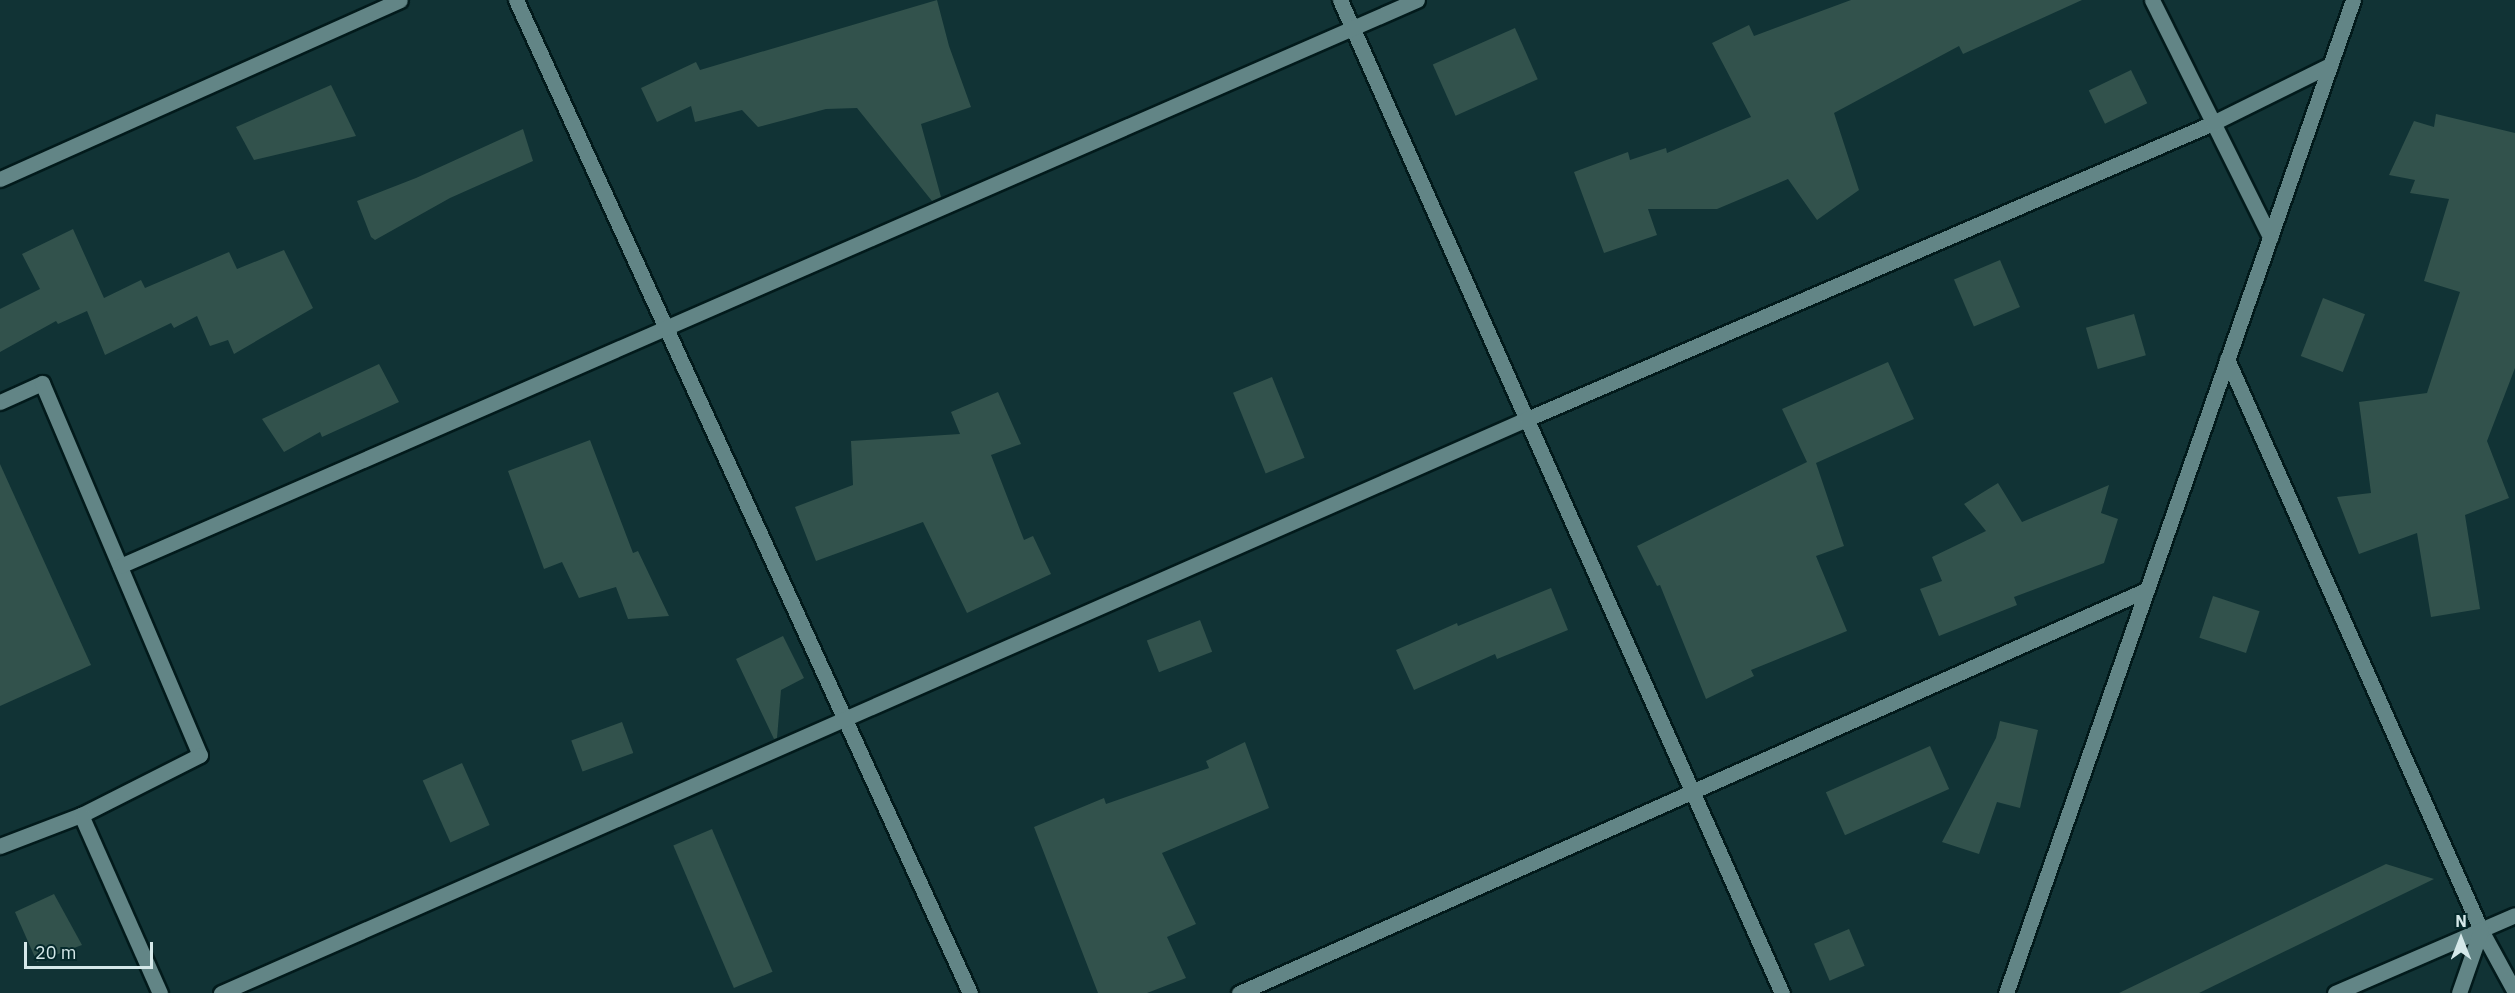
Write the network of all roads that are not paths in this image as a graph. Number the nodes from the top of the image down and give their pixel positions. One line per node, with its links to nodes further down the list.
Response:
1 (400, 0): 10 (street)
2 (516, 0): 12 (street)
3 (1340, 0): 7 (street)
4 (1417, 0): 7 (street)
5 (2152, 0): 9 (street)
6 (2353, 0): 8 (street)
7 (1353, 28): 12 (street); 15 (street)
8 (2330, 65): 9 (street); 11 (street)
9 (2213, 123): 11 (street); 15 (street)
10 (0, 179)
11 (2270, 237): 13 (street)
12 (666, 328): 16 (street); 18 (street)
13 (2227, 359): 17 (street); 23 (street)
14 (0, 402): 16 (street)
15 (1527, 419): 18 (street); 19 (street)
16 (120, 566): 20 (street)
17 (2146, 590): 19 (street); 30 (street)
18 (844, 718): 26 (street); 27 (street)
19 (1692, 791): 28 (street); 29 (street)
20 (81, 815): 21 (street); 25 (street)
21 (0, 846)
22 (2515, 915): 23 (street)
23 (2481, 930): 24 (street); 31 (street); 32 (street)
24 (2515, 992)
25 (160, 993)
26 (220, 993)
27 (970, 993)
28 (1239, 993)
29 (1782, 993)
30 (2006, 993)
31 (2336, 993)
32 (2459, 993)

